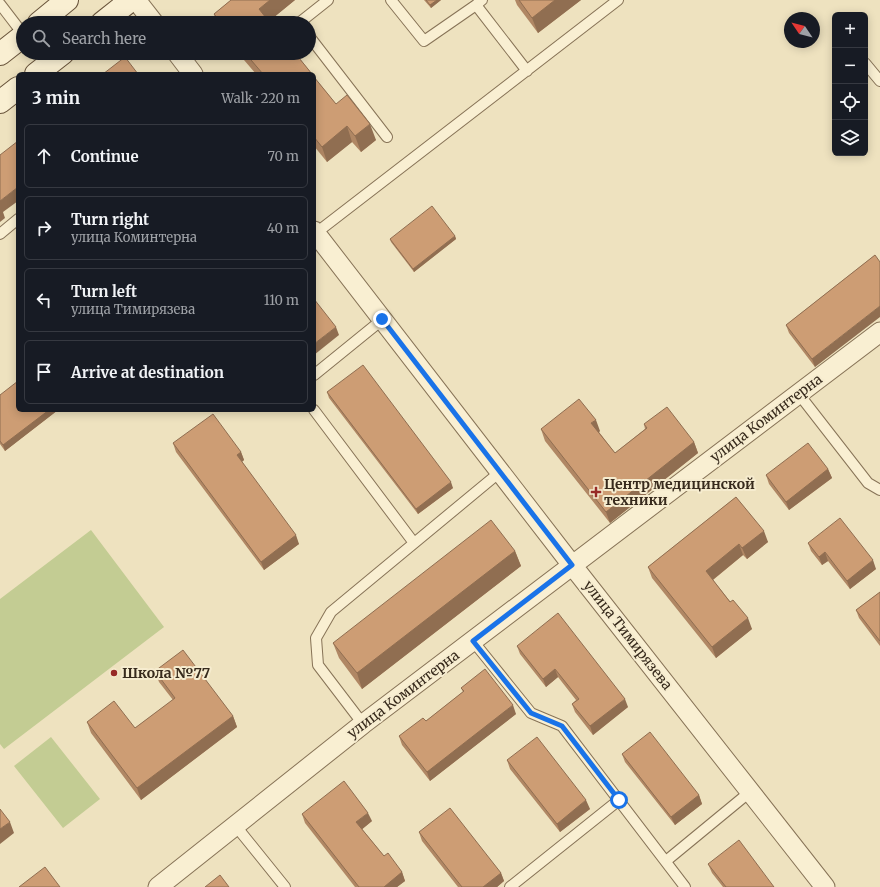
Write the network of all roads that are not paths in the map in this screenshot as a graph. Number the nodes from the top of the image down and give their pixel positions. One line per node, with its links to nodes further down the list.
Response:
1 (67, 0): 9 (main road)
2 (131, 0): 10 (main road)
3 (136, 0): 11 (street)
4 (328, 0): 12 (lane)
5 (391, 0): 7 (lane)
6 (618, 0): 20 (lane)
7 (479, 2): 20 (lane)
8 (0, 4): 13 (lane)
9 (48, 16)
10 (111, 16)
11 (149, 16)
12 (308, 16)
13 (16, 26)
14 (16, 41): 16 (main road)
15 (316, 45): 26 (lane)
16 (0, 54)
17 (54, 60): 21 (main road)
18 (182, 60): 22 (street)
19 (868, 66): 23 (lane)
20 (527, 71): 28 (lane)
21 (39, 72)
22 (191, 72)
23 (880, 82)
24 (16, 90): 25 (main road)
25 (0, 102)
26 (387, 137)
27 (16, 221): 30 (lane)
28 (316, 231)
29 (316, 233): 31 (street, улица Тимирязева)
30 (0, 234)
31 (382, 319): 33 (lane); 36 (street, улица Тимирязева)
32 (880, 332): 34 (street, улица Коминтерна)
33 (316, 373)
34 (798, 393): 37 (lane); 39 (street, улица Коминтерна)
35 (315, 412): 38 (lane)
36 (500, 472): 38 (lane); 39 (street, улица Тимирязева)
37 (880, 490)
38 (414, 544): 41 (lane)
39 (572, 565): 40 (street, улица Коминтерна); 42 (street, улица Тимирязева)
40 (473, 641): 41 (street, улица Коминтерна); 43 (lane)
41 (363, 724): 44 (street, улица Коминтерна)
42 (751, 791): 45 (lane); 50 (street, улица Тимирязева)
43 (619, 800): 45 (lane); 48 (lane)
44 (235, 825): 46 (street, улица Коминтерна); 47 (lane)
45 (666, 861): 49 (lane)
46 (158, 887)
47 (286, 887)
48 (510, 887)
49 (685, 887)
50 (825, 887)

